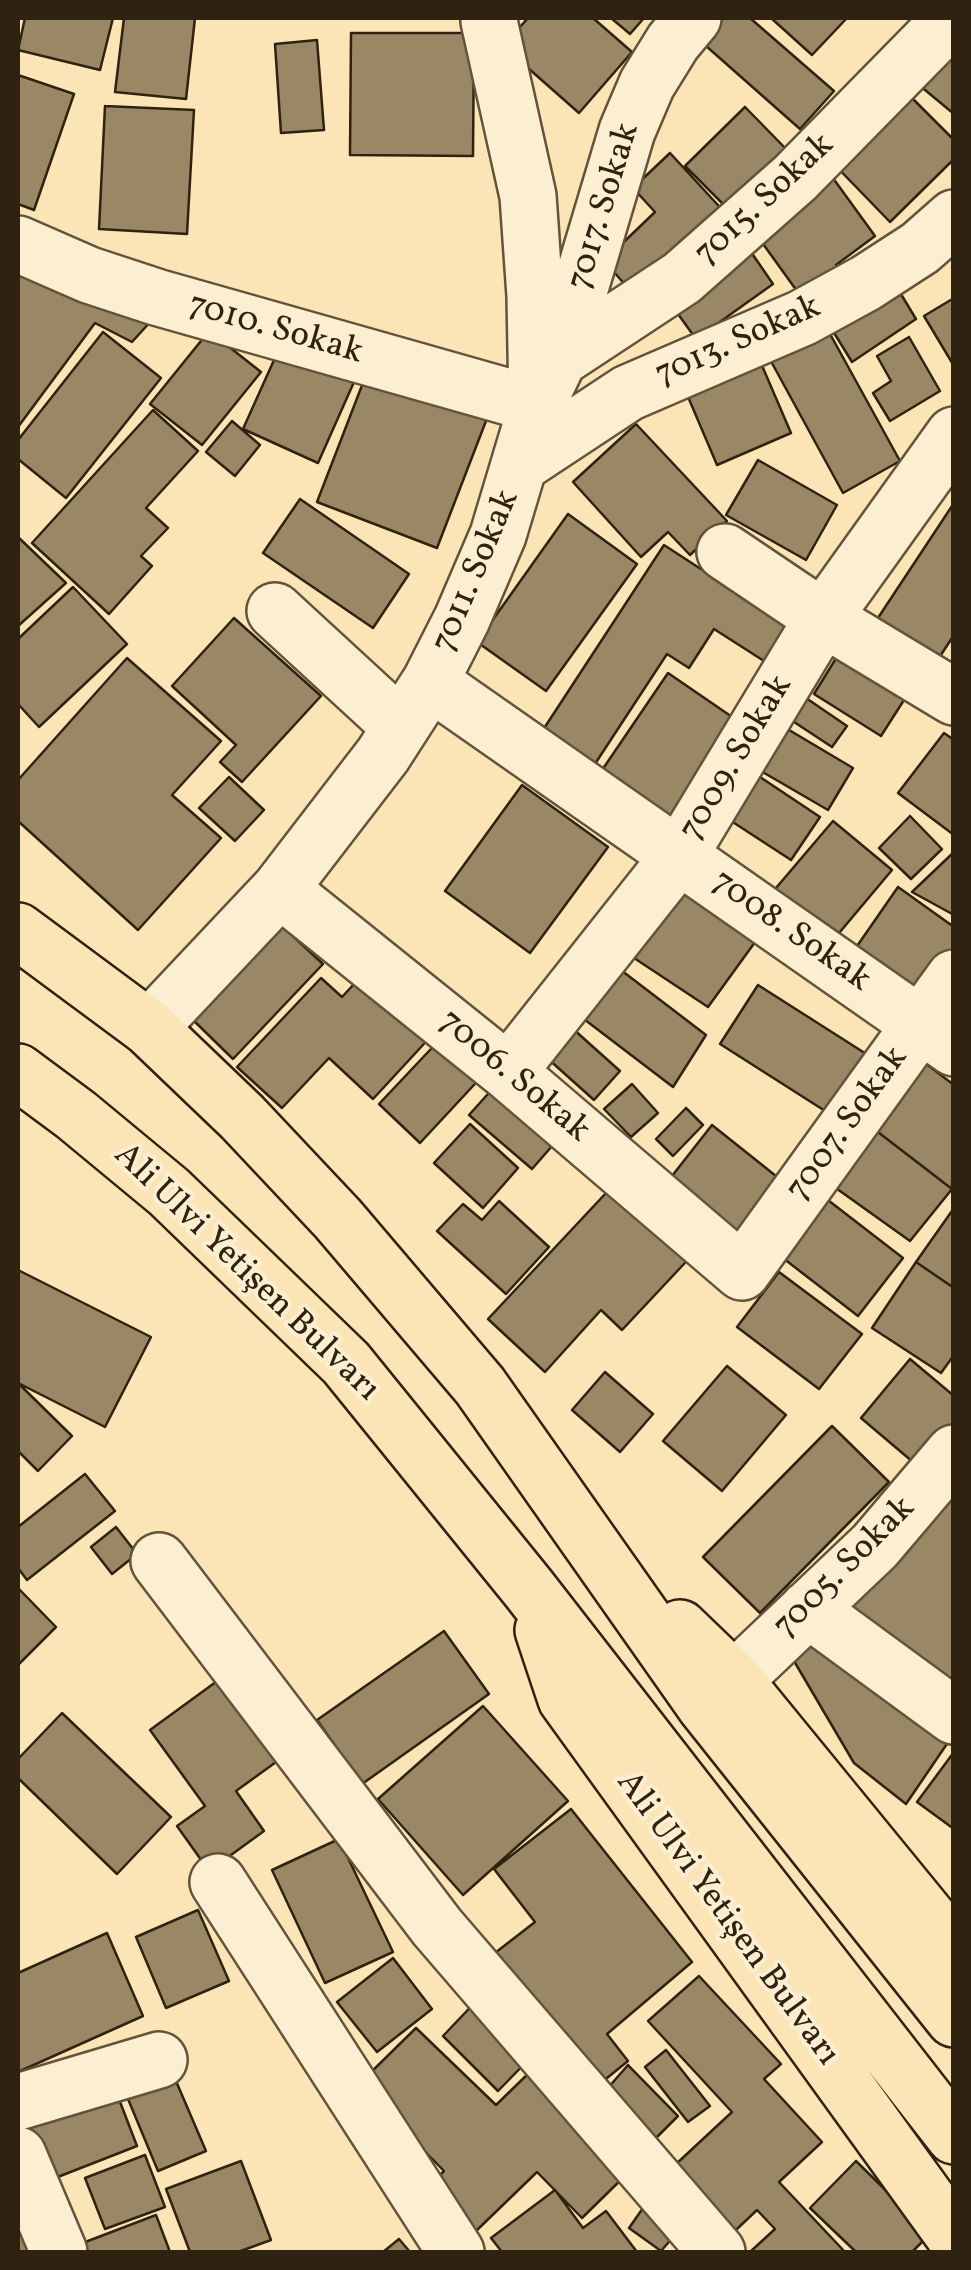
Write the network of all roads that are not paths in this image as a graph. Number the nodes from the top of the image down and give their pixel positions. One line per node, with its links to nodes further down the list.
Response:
1 (693, 18): 6 (street, 7017. Sokak)
2 (952, 18): 6 (street, 7015. Sokak)
3 (485, 19): 6 (street, 7011. Sokak)
4 (954, 218): 8 (street, 7013. Sokak)
5 (18, 244): 6 (street, 7010. Sokak)
6 (548, 382): 8 (street, 7011. Sokak)
7 (954, 435): 11 (street, 7009. Sokak)
8 (522, 464): 12 (street, 7011. Sokak)
9 (725, 552): 11 (street)
10 (274, 611): 14 (street)
11 (823, 618): 13 (street); 15 (street, 7009. Sokak)
12 (430, 682): 14 (street, 7011. Sokak); 15 (street, 7008. Sokak)
13 (954, 697)
14 (401, 727): 16 (street, 7011. Sokak)
15 (678, 856): 20 (street, 7008. Sokak); 22 (street, 7009. Sokak)
16 (280, 889): 19 (street, 7011. Sokak); 22 (street, 7006. Sokak)
17 (18, 931): 19 (main road)
18 (954, 978): 20 (street, 7007. Sokak)
19 (150, 1028): 25 (main road)
20 (937, 1036): 23 (street, 7007. Sokak)
21 (18, 1072): 27 (main road, Ali Ulvi Yetişen Bulvarı)
22 (508, 1072): 23 (street, 7006. Sokak)
23 (742, 1272)
24 (948, 1472): 28 (street, 7005. Sokak)
25 (582, 1535): 29 (main road); 33 (main road)
26 (159, 1561): 41 (street)
27 (529, 1589): 36 (main road, Ali Ulvi Yetişen Bulvarı); 38 (main road, Ali Ulvi Yetişen Bulvarı)
28 (808, 1609): 29 (street, 7005. Sokak); 30 (street)
29 (734, 1680): 32 (main road)
30 (954, 1716)
31 (218, 1882): 40 (street)
32 (954, 1949)
33 (954, 2018)
34 (159, 2060): 35 (street)
35 (18, 2102)
36 (954, 2136)
37 (18, 2155): 39 (street)
38 (954, 2236)
39 (58, 2252)
40 (456, 2252)
41 (717, 2252)

